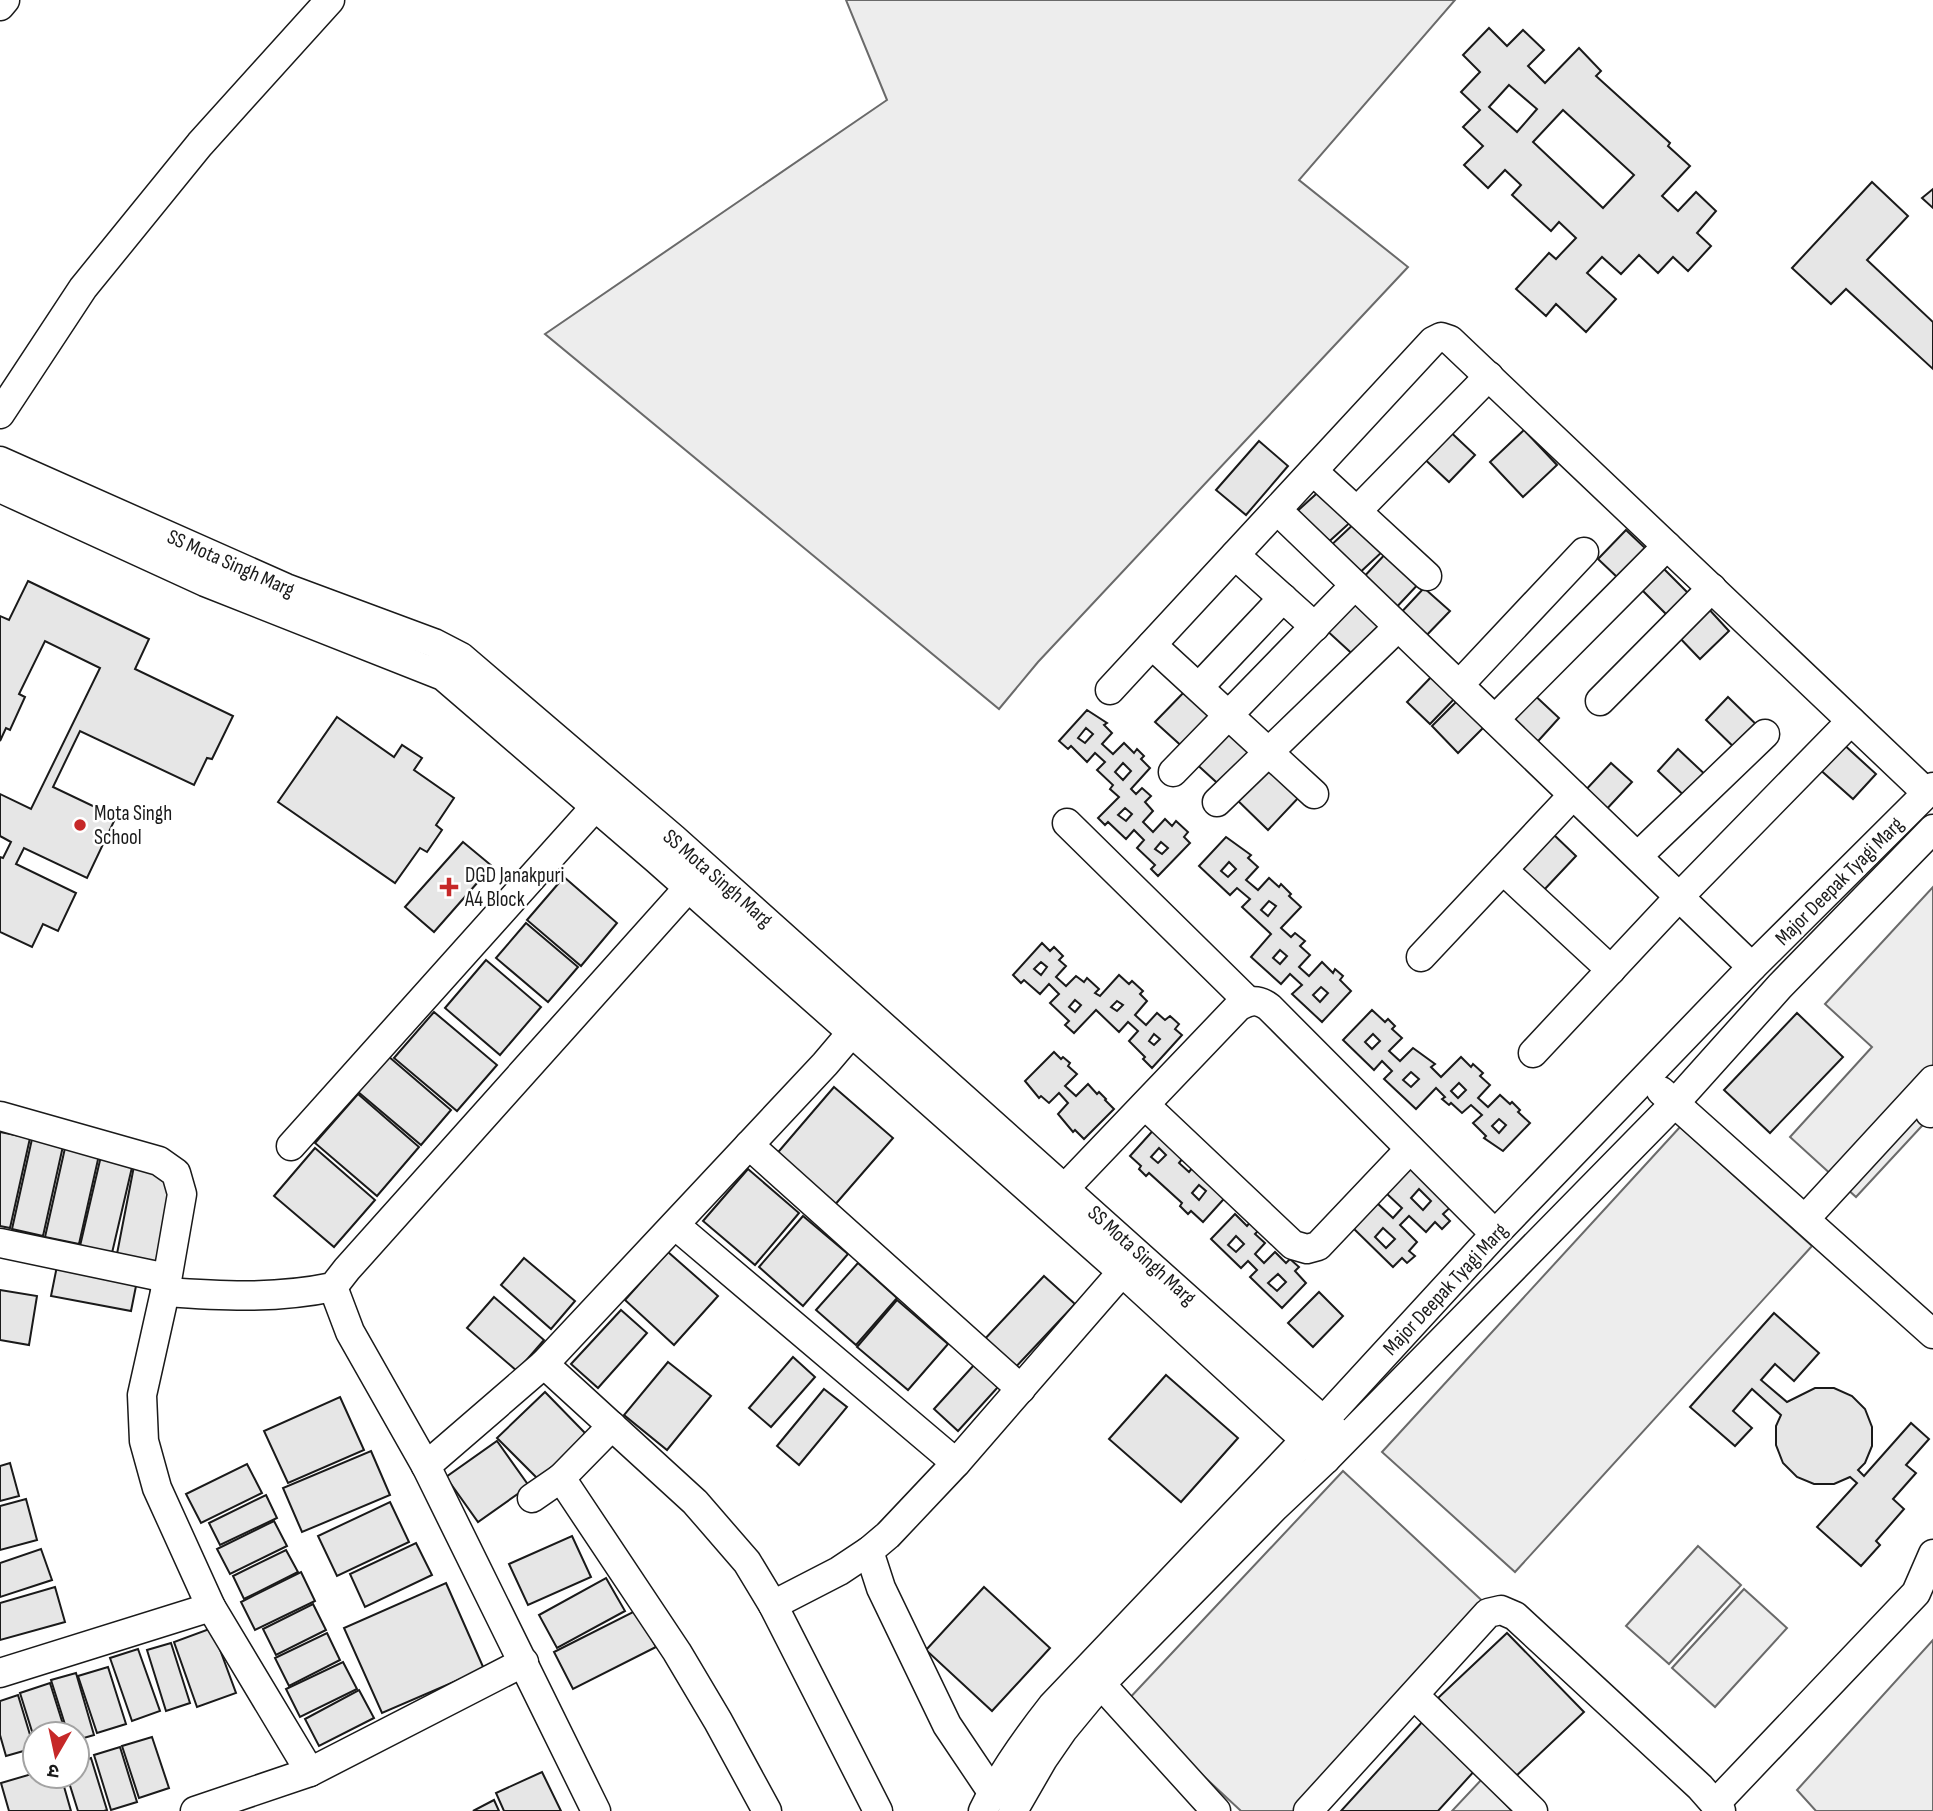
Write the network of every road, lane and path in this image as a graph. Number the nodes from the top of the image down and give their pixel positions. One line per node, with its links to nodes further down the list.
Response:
1 (5, 0): 3 (street)
2 (330, 0): 5 (street)
3 (0, 6)
4 (1489, 376): 7 (street); 10 (street); 11 (street)
5 (0, 414)
6 (0, 461): 46 (street, SS Mota Singh Marg)
7 (1313, 471): 9 (street); 10 (street)
8 (0, 488): 35 (street, SS Mota Singh Marg)
9 (1277, 510): 13 (street); 15 (street)
10 (1357, 511): 14 (street)
11 (1667, 545): 16 (street); 26 (street)
12 (1584, 552): 21 (street)
13 (1235, 555): 17 (street); 20 (street)
14 (1427, 576)
15 (1355, 585): 18 (street); 19 (street)
16 (1712, 588): 24 (street); 27 (street)
17 (1283, 598): 18 (street); 22 (street)
18 (1315, 626): 25 (street)
19 (1398, 626): 21 (street); 29 (street)
20 (1152, 645): 22 (street); 23 (street)
21 (1459, 685): 26 (street)
22 (1199, 687): 25 (street)
23 (1110, 690)
24 (1600, 701)
25 (1228, 715): 29 (street); 30 (street)
26 (1495, 719): 33 (street)
27 (1851, 720): 31 (street); 41 (street)
28 (1765, 734): 38 (street)
29 (1269, 752): 32 (street); 34 (street)
30 (1173, 772)
31 (1930, 790): 43 (street, Major Deepak Tyagi Marg)
32 (1314, 794)
33 (1573, 795): 38 (street); 39 (street)
34 (1217, 802)
35 (595, 807): 40 (street, SS Mota Singh Marg); 54 (street)
36 (1067, 823): 45 (street)
37 (1933, 828): 50 (street, Major Deepak Tyagi Marg)
38 (1637, 856): 41 (street)
39 (1503, 870): 42 (street); 44 (street)
40 (688, 888): 46 (street, SS Mota Singh Marg); 63 (street)
41 (1679, 897): 43 (street); 44 (street)
42 (1421, 957)
43 (1752, 967): 48 (street, Major Deepak Tyagi Marg)
44 (1611, 970): 47 (street)
45 (1248, 1001): 51 (street); 55 (street)
46 (861, 1023): 53 (street); 56 (street, SS Mota Singh Marg); 61 (street, SS Mota Singh Marg)
47 (1533, 1052)
48 (1646, 1077): 50 (street); 59 (street, Major Deepak Tyagi Marg)
49 (1933, 1080): 57 (street)
50 (1675, 1103): 57 (street); 70 (street, Major Deepak Tyagi Marg)
51 (1144, 1105): 55 (street); 56 (street)
52 (0, 1116): 62 (street)
53 (749, 1145): 58 (street); 66 (street)
54 (291, 1146)
55 (1410, 1149): 59 (street)
56 (1066, 1188): 67 (street, SS Mota Singh Marg)
57 (1805, 1219): 64 (street)
58 (675, 1225): 65 (street); 71 (street)
59 (1495, 1234): 67 (street, Major Deepak Tyagi Marg)
60 (0, 1243): 62 (street)
61 (1122, 1272): 66 (street); 69 (street, SS Mota Singh Marg)
62 (166, 1285): 63 (street); 79 (street)
63 (333, 1287): 72 (street)
64 (1933, 1334)
65 (544, 1364): 68 (street); 72 (street)
66 (1021, 1389): 71 (street)
67 (1325, 1419): 69 (street, Major Deepak Tyagi Marg); 70 (street, SS Mota Singh Marg)
68 (612, 1426): 73 (street); 78 (street)
69 (1305, 1440): 70 (street, SS Mota Singh Marg); 82 (street, Major Deepak Tyagi Marg)
70 (1335, 1449): 82 (street, Major Deepak Tyagi Marg)
71 (957, 1463): 75 (street)
72 (426, 1466): 80 (street)
73 (561, 1478): 74 (street); 89 (street)
74 (532, 1499)
75 (869, 1551): 78 (street); 85 (street)
76 (1933, 1554): 77 (street)
77 (1924, 1596): 86 (street)
78 (773, 1605): 90 (street)
79 (211, 1607): 81 (street); 84 (street)
80 (524, 1662): 84 (street); 88 (street)
81 (0, 1673)
82 (1095, 1677): 85 (street, Major Deepak Tyagi Marg); 91 (street, Major Deepak Tyagi Marg); 92 (street)
83 (1415, 1696): 86 (street); 93 (street); 94 (street)
84 (310, 1772): 87 (street)
85 (988, 1801)
86 (1719, 1807)
87 (195, 1811)
88 (596, 1811)
89 (767, 1811)
90 (878, 1811)
91 (1013, 1811)
92 (1216, 1811)
93 (1308, 1811)
94 (1533, 1811)

